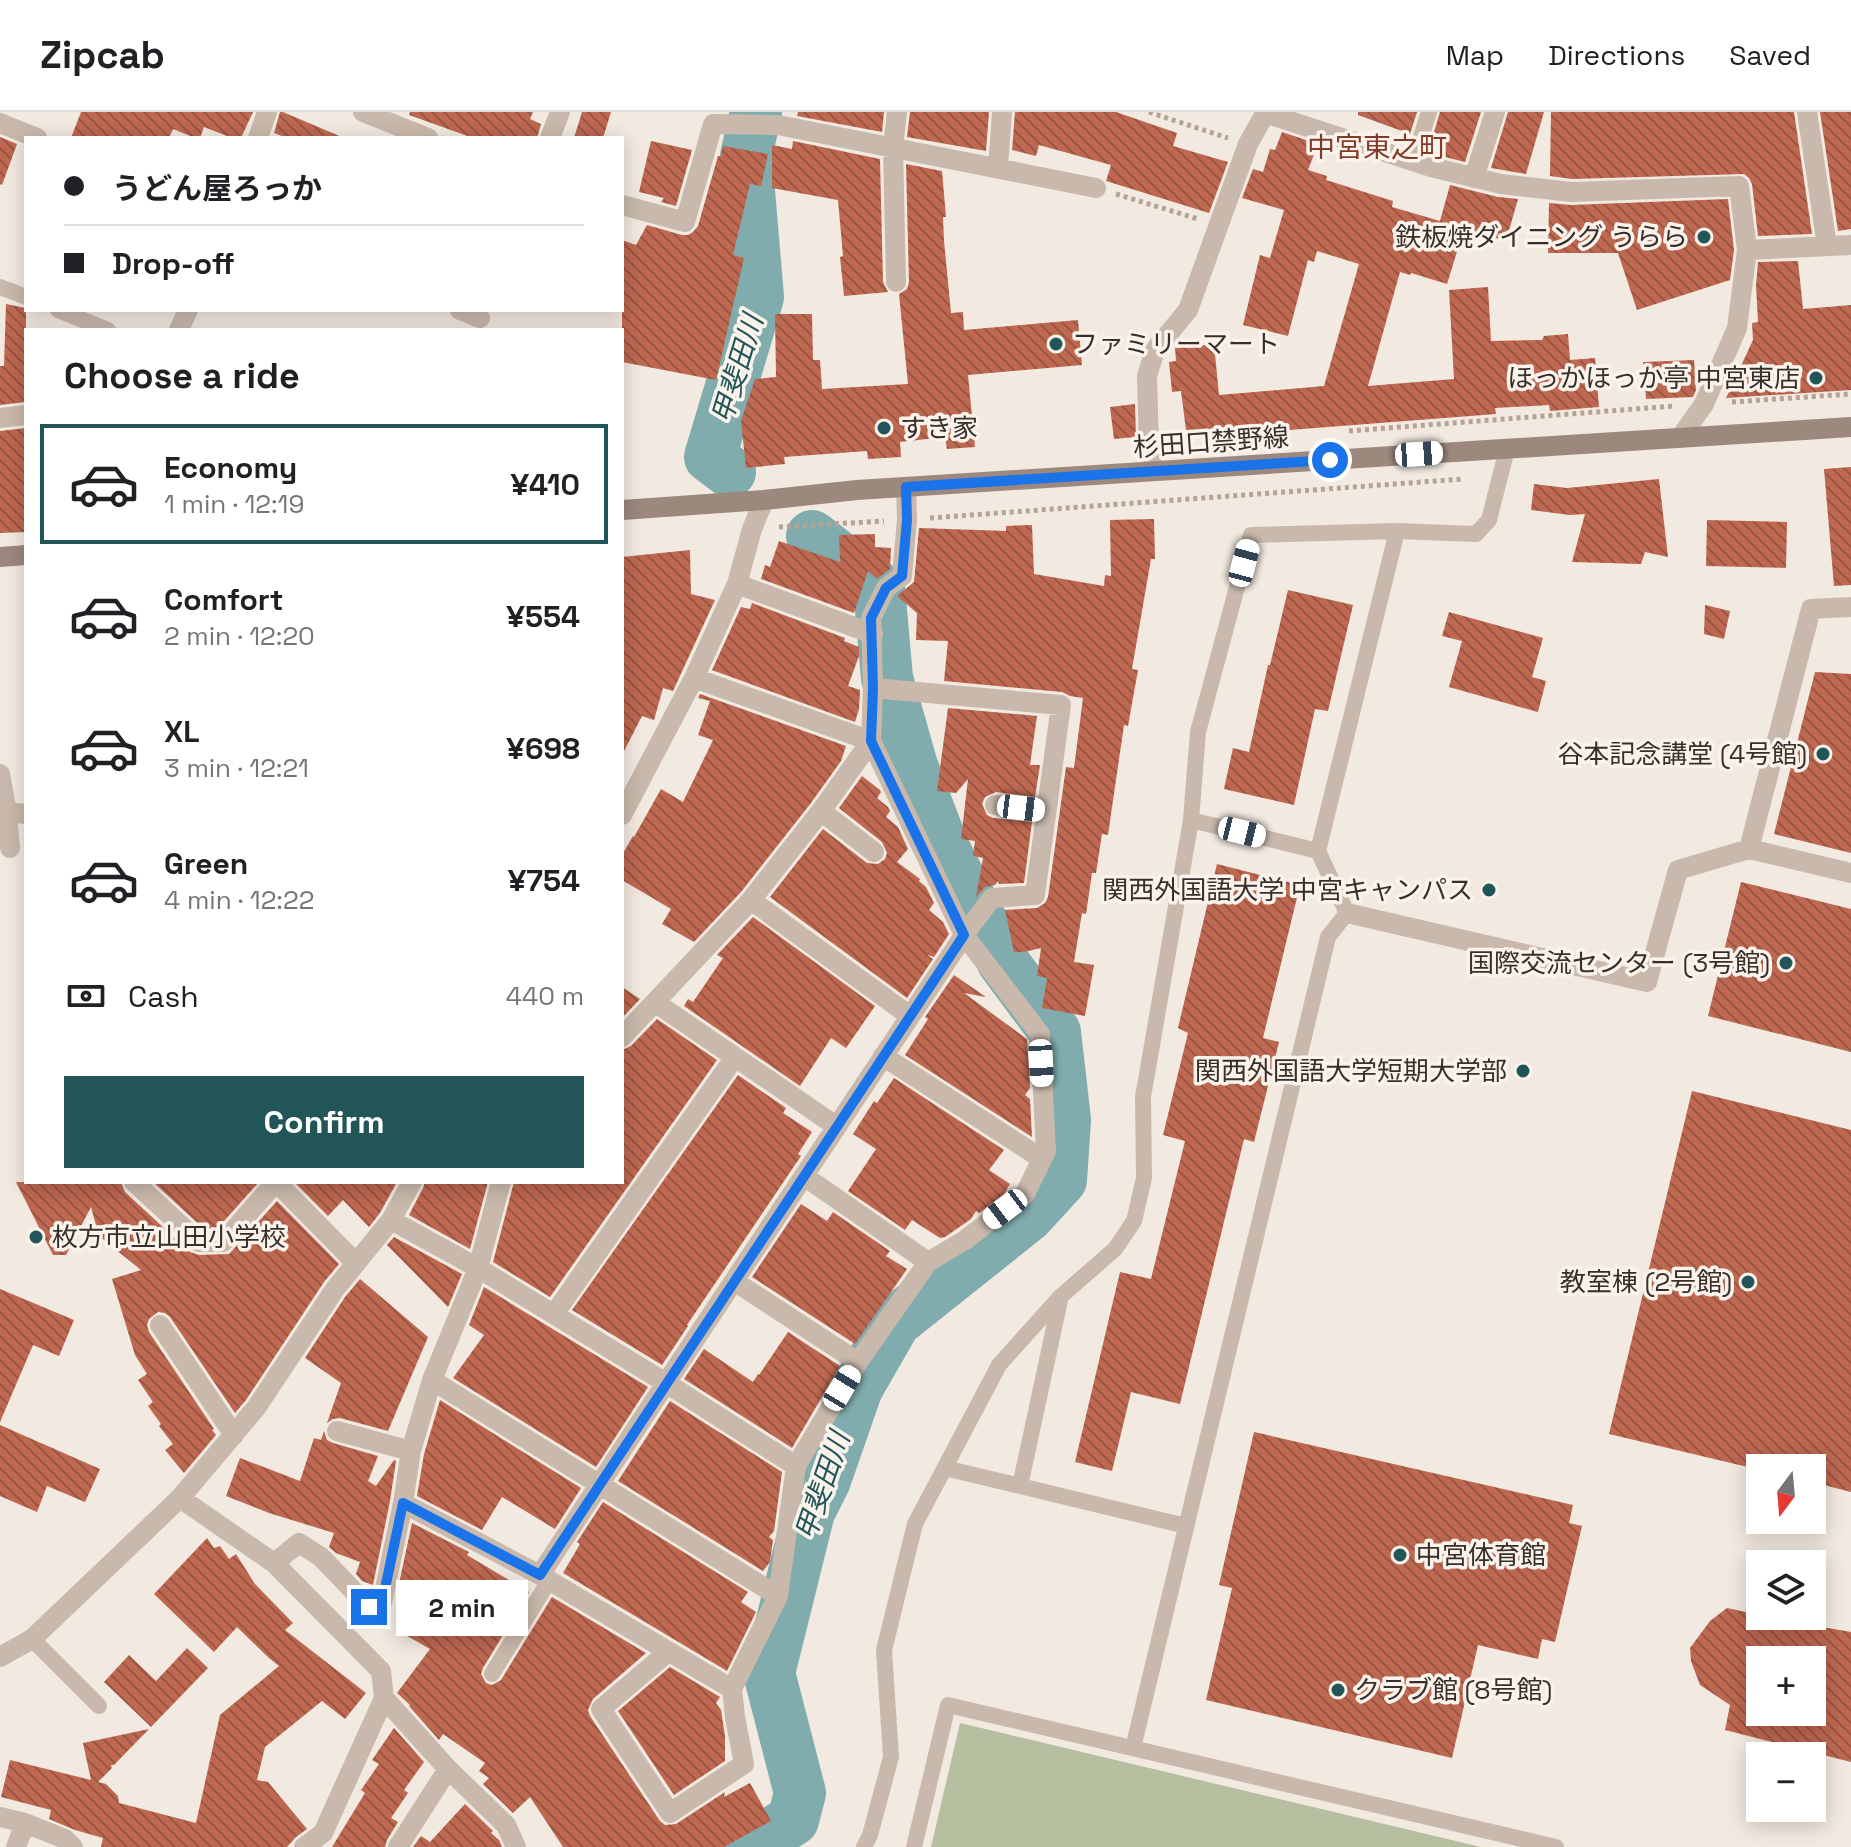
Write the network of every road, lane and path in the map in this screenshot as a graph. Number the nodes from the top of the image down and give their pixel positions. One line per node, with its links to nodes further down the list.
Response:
1 (267, 112): 14 (street)
2 (363, 112): 15 (street)
3 (560, 112): 16 (street)
4 (897, 112): 18 (street)
5 (1002, 112): 20 (street)
6 (1149, 112): 17 (path)
7 (1429, 112): 19 (lane)
8 (1495, 112): 21 (street)
9 (1807, 112): 26 (street)
10 (1266, 113): 17 (street); 19 (street)
11 (769, 122): 18 (street); 23 (street)
12 (0, 123): 13 (street)
13 (32, 136)
14 (259, 136)
15 (423, 136)
16 (551, 136)
17 (1248, 144): 24 (street)
18 (893, 147): 20 (street); 28 (street)
19 (1413, 162): 21 (street)
20 (998, 168): 22 (street)
21 (1474, 178): 27 (street)
22 (1096, 188): 24 (path)
23 (624, 206)
24 (1219, 225): 38 (street)
25 (1851, 245): 26 (street)
26 (1827, 246): 27 (street)
27 (1747, 250): 36 (street)
28 (896, 282)
29 (0, 287): 30 (lane)
30 (24, 296)
31 (63, 312): 32 (lane)
32 (103, 328)
33 (24, 415): 34 (street)
34 (0, 418)
35 (1851, 427): 36 (main road, 杉田口禁野線)
36 (1680, 438): 37 (main road, 杉田口禁野線)
37 (1507, 449): 38 (main road, 杉田口禁野線); 39 (lane)
38 (1154, 471): 40 (main road, 杉田口禁野線)
39 (1500, 477): 43 (path); 45 (lane)
40 (906, 487): 41 (main road, 杉田口禁野線); 43 (street)
41 (764, 500): 42 (main road, 杉田口禁野線); 44 (street)
42 (624, 510)
43 (907, 520): 44 (path); 50 (street)
44 (752, 529): 48 (street)
45 (1397, 531): 60 (lane); 63 (lane)
46 (24, 555): 47 (main road)
47 (0, 557)
48 (737, 584): 50 (street); 51 (street)
49 (1851, 607): 62 (street)
50 (872, 626): 52 (street)
51 (694, 678): 53 (street); 56 (street)
52 (874, 688): 53 (street); 58 (street)
53 (871, 741): 57 (street); 68 (street)
54 (0, 774): 59 (street)
55 (995, 805): 58 (street)
56 (624, 811)
57 (821, 811): 64 (street); 66 (street)
58 (1046, 811): 68 (street)
59 (17, 813): 61 (street)
60 (1191, 820): 63 (lane); 87 (lane)
61 (10, 848)
62 (1749, 849): 65 (street); 67 (street)
63 (1318, 851): 67 (lane)
64 (874, 852)
65 (1851, 873)
66 (751, 900): 69 (street); 70 (street)
67 (1347, 913): 102 (lane)
68 (967, 932): 70 (street); 75 (street)
69 (656, 1003): 71 (street); 73 (street)
70 (910, 1016): 72 (street)
71 (624, 1035)
72 (883, 1056): 74 (street); 75 (street)
73 (735, 1057): 74 (street); 88 (street)
74 (836, 1126): 76 (street)
75 (1042, 1159): 83 (street)
76 (804, 1176): 83 (street); 86 (street)
77 (136, 1184): 78 (street)
78 (274, 1184)
79 (278, 1184): 84 (street)
80 (411, 1184): 82 (street)
81 (500, 1184): 85 (street)
82 (391, 1220): 84 (street); 85 (street)
83 (928, 1262): 90 (street)
84 (356, 1263): 94 (street)
85 (478, 1268): 88 (street); 91 (street)
86 (734, 1281): 90 (street); 92 (street)
87 (1060, 1297): 97 (lane); 99 (lane)
88 (554, 1314): 92 (street)
89 (160, 1325): 94 (street)
90 (858, 1362): 96 (street)
91 (432, 1380): 95 (street); 98 (street)
92 (666, 1383): 96 (street); 98 (street)
93 (337, 1431): 95 (street)
94 (234, 1435): 100 (street)
95 (411, 1451): 101 (street)
96 (796, 1466): 105 (street)
97 (945, 1468): 99 (lane); 122 (lane)
98 (599, 1485): 104 (street); 105 (street)
99 (1020, 1486): 102 (lane)
100 (180, 1498): 103 (street); 106 (street)
101 (403, 1503): 103 (street); 104 (street)
102 (1186, 1526): 113 (lane)
103 (274, 1563): 111 (street)
104 (544, 1578): 107 (street); 109 (lane)
105 (778, 1596): 110 (street)
106 (32, 1639): 108 (street); 112 (lane)
107 (668, 1652): 110 (street); 110 (street)
108 (0, 1657)
109 (492, 1674)
110 (732, 1689)
111 (384, 1698): 114 (street); 119 (street)
112 (99, 1706)
113 (1133, 1748): 123 (lane); 124 (lane)
114 (448, 1769): 120 (street); 121 (street)
115 (0, 1817): 116 (street)
116 (25, 1823): 117 (street); 118 (street)
117 (16, 1847)
118 (73, 1847)
119 (304, 1847)
120 (398, 1847)
121 (516, 1847)
122 (864, 1847)
123 (914, 1847)
124 (1556, 1847)

